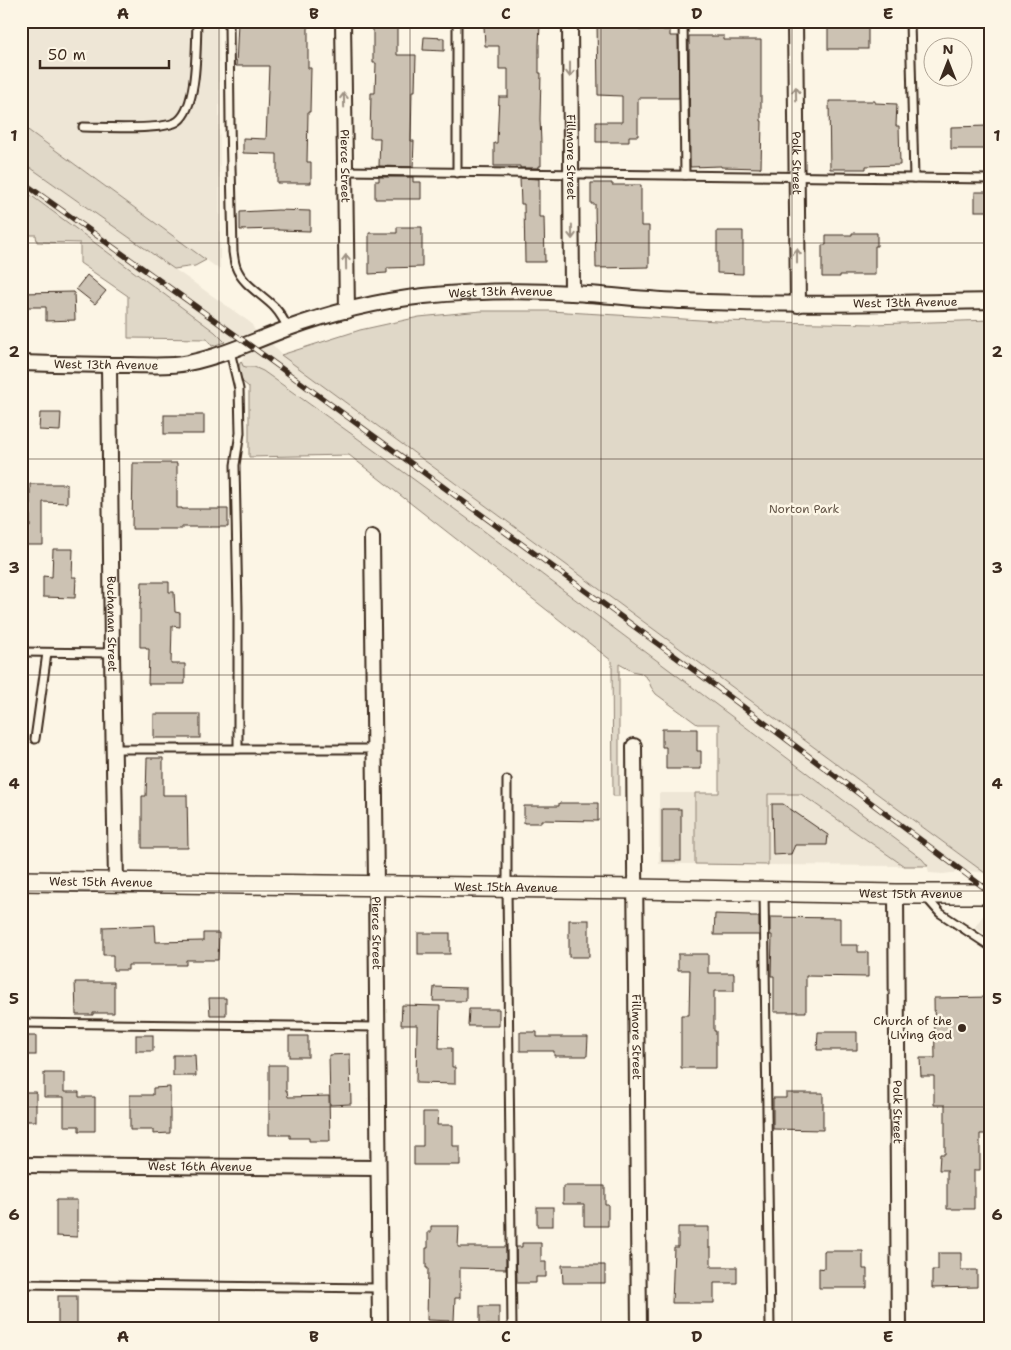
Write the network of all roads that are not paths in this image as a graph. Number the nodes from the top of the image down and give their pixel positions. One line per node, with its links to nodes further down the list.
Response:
1 (197, 21): 9 (lane)
2 (229, 21): 21 (lane)
3 (343, 21): 10 (street, Pierce Street, one-way to 3)
4 (457, 21): 11 (lane)
5 (570, 21): 12 (street, Fillmore Street, one-way to 12)
6 (684, 21): 13 (lane)
7 (795, 21): 14 (street, Polk Street, one-way to 7)
8 (910, 21): 15 (lane)
9 (83, 127)
10 (345, 172): 11 (lane); 20 (street, Pierce Street, one-way to 10)
11 (457, 173): 12 (lane)
12 (571, 174): 13 (lane); 17 (street, Fillmore Street, one-way to 17)
13 (686, 175): 14 (lane)
14 (797, 176): 15 (lane); 19 (street, Polk Street, one-way to 14)
15 (914, 178): 16 (lane)
16 (990, 179)
17 (572, 293): 19 (street, West 13th Avenue); 20 (street, West 13th Avenue)
18 (990, 301): 19 (street, West 13th Avenue)
19 (798, 305)
20 (347, 311): 21 (street, West 13th Avenue)
21 (288, 328): 22 (street, West 13th Avenue)
22 (230, 351): 24 (street, West 13th Avenue); 32 (lane)
23 (21, 364): 24 (street, West 13th Avenue)
24 (109, 365): 28 (street, Buchanan Street)
25 (372, 537): 33 (street, Pierce Street)
26 (21, 652): 27 (lane)
27 (47, 652): 28 (lane); 29 (lane)
28 (112, 653): 31 (street, Buchanan Street)
29 (35, 739)
30 (634, 746): 39 (street, Fillmore Street)
31 (114, 749): 32 (lane); 36 (street, Buchanan Street)
32 (238, 749): 33 (lane)
33 (375, 750): 37 (street, Pierce Street)
34 (507, 780): 38 (lane)
35 (21, 881): 36 (main road, West 15th Avenue)
36 (116, 882): 37 (main road, West 15th Avenue)
37 (376, 885): 38 (main road, West 15th Avenue); 46 (street, Pierce Street)
38 (507, 888): 39 (main road, West 15th Avenue); 52 (lane)
39 (635, 889): 40 (main road, West 15th Avenue); 53 (street, Fillmore Street)
40 (764, 891): 41 (main road, West 15th Avenue); 54 (lane)
41 (896, 894): 42 (main road, West 15th Avenue); 55 (street, Polk Street)
42 (923, 894): 43 (main road, West 15th Avenue); 44 (lane)
43 (990, 894)
44 (990, 946)
45 (21, 1023): 46 (lane)
46 (377, 1027): 48 (street, Pierce Street)
47 (21, 1165): 48 (street, West 16th Avenue)
48 (378, 1168): 50 (street, Pierce Street)
49 (21, 1284): 50 (lane)
50 (379, 1288): 51 (street, Pierce Street)
51 (380, 1329)
52 (512, 1329)
53 (639, 1329)
54 (770, 1329)
55 (899, 1329)

